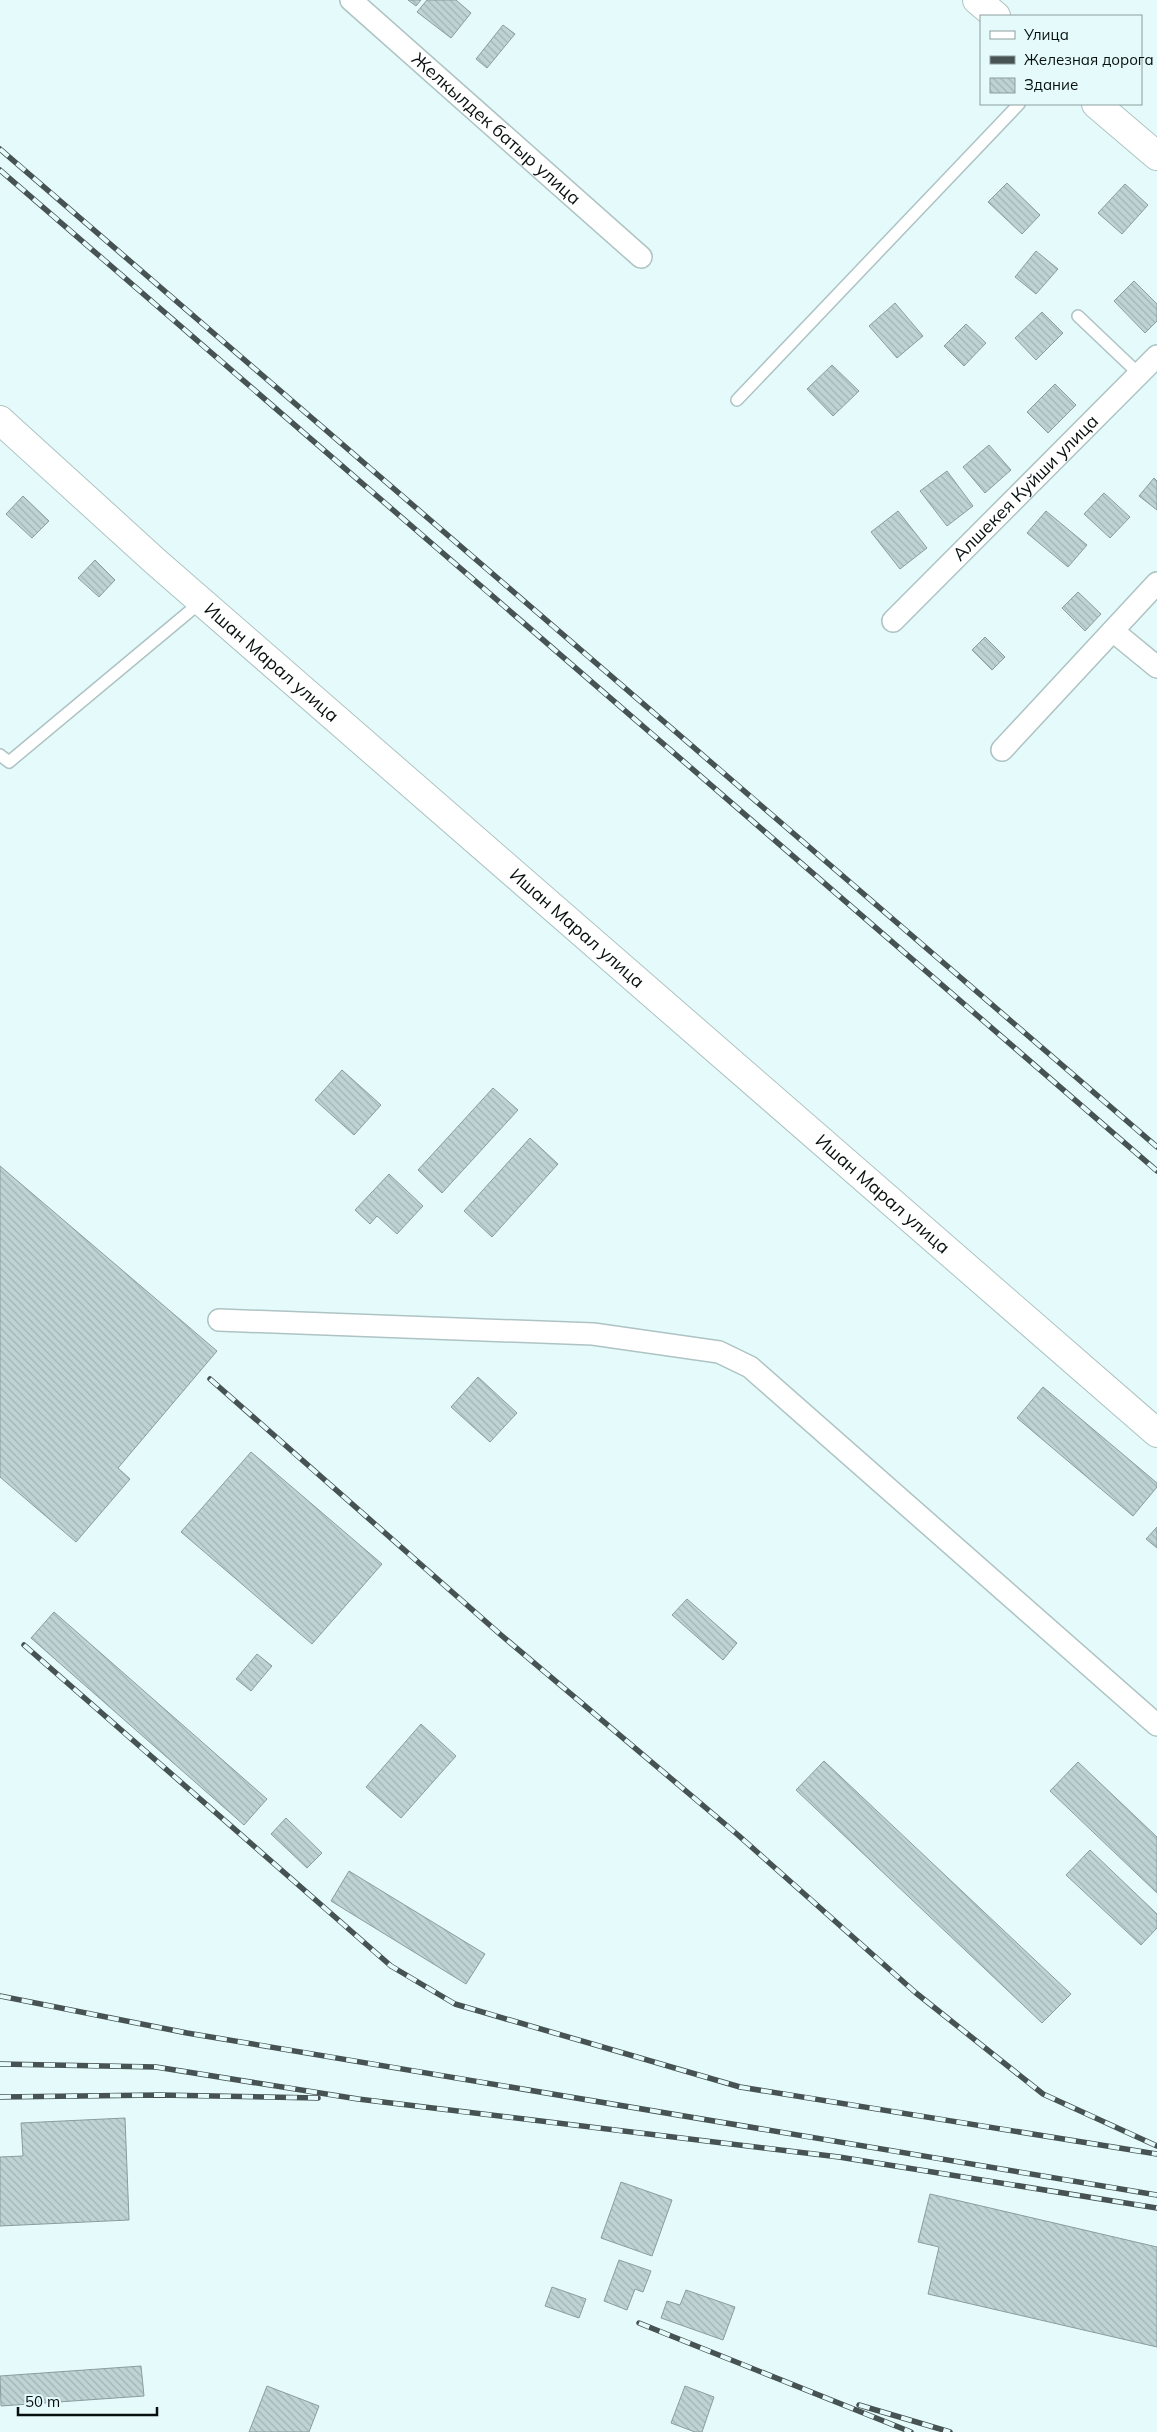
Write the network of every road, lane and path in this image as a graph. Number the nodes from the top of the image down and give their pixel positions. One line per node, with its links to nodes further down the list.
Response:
1 (351, 0): 7 (street, Желкылдек батыр улица)
2 (977, 0): 3 (main road)
3 (995, 15)
4 (1018, 105): 11 (lane)
5 (1097, 105): 6 (main road)
6 (1157, 156)
7 (641, 257)
8 (1078, 316): 10 (lane)
9 (1157, 356): 10 (street, Алшекея Куйши улица)
10 (1139, 374): 15 (street, Алшекея Куйши улица)
11 (737, 400)
12 (0, 420): 14 (main road, Ишан Марал улица)
13 (1157, 583): 16 (street)
14 (202, 601): 19 (lane); 21 (main road, Ишан Марал улица)
15 (893, 621)
16 (1113, 632): 17 (street); 18 (street)
17 (1157, 667)
18 (1002, 750)
19 (0, 756)
20 (219, 1320): 22 (street)
21 (1157, 1433)
22 (1157, 1725)

